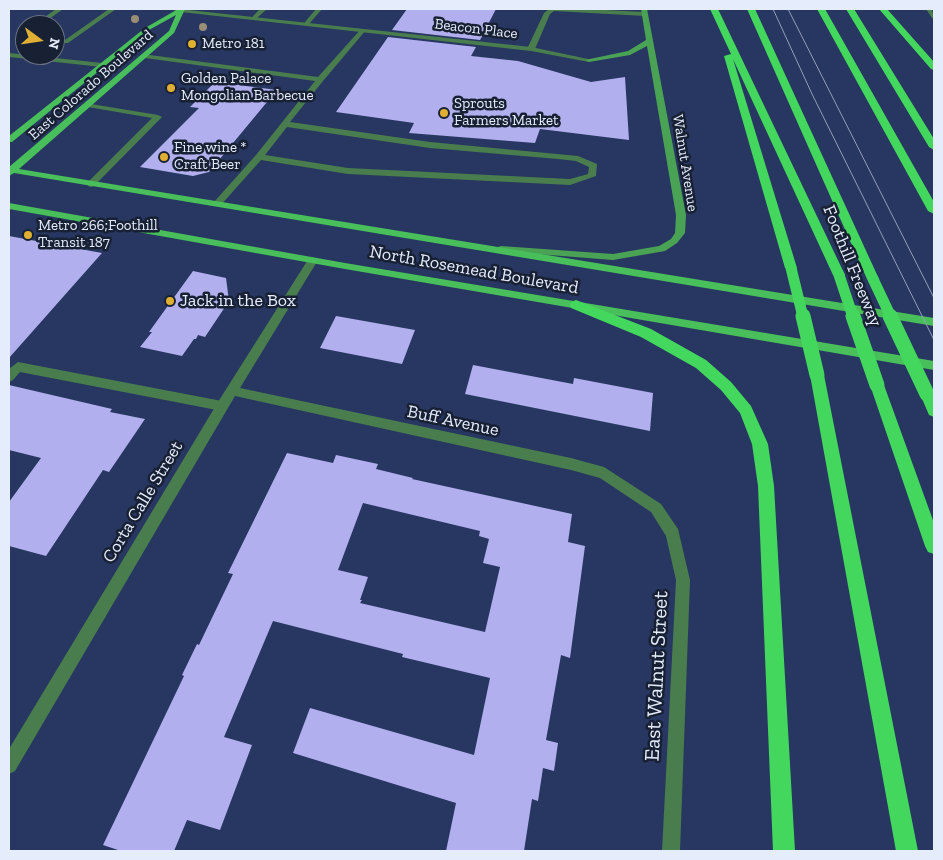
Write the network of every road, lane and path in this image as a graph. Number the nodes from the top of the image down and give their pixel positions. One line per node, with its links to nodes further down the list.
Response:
1 (113, 9): 18 (street)
2 (172, 9): 3 (street, Beacon Place)
3 (182, 9): 13 (street, Beacon Place); 21 (main road, East Colorado Boulevard); 23 (main road, East Colorado Boulevard)
4 (264, 9): 13 (street)
5 (320, 9): 15 (street)
6 (714, 9): 46 (highway, Foothill Freeway, bridge); 50 (highway, bridge)
7 (751, 9): 44 (highway, bridge)
8 (820, 9): 35 (highway)
9 (850, 9): 29 (highway)
10 (883, 9): 24 (highway)
11 (929, 9): 14 (street)
12 (644, 11): 17 (main road, Walnut Avenue); 19 (street)
13 (255, 17): 15 (street, Beacon Place)
14 (934, 18)
15 (307, 23): 16 (street, Beacon Place)
16 (363, 30): 19 (street, Beacon Place); 25 (street)
17 (650, 41): 22 (main road); 36 (main road, Walnut Avenue)
18 (65, 42)
19 (531, 50): 22 (street, Beacon Place)
20 (9, 54): 23 (street)
21 (145, 56): 25 (street); 26 (main road, East Colorado Boulevard)
22 (589, 60)
23 (102, 65): 28 (main road, East Colorado Boulevard)
24 (934, 67)
25 (320, 79): 27 (street)
26 (88, 105): 31 (main road, East Colorado Boulevard); 32 (street)
27 (284, 124): 30 (street); 30 (street)
28 (9, 140)
29 (934, 147)
30 (259, 157): 33 (street)
31 (10, 172): 32 (main road, North Rosemead Boulevard)
32 (90, 184): 33 (main road, North Rosemead Boulevard)
33 (217, 204): 36 (main road, North Rosemead Boulevard)
34 (9, 206): 37 (main road, North Rosemead Boulevard)
35 (934, 211)
36 (476, 246): 39 (main road, North Rosemead Boulevard)
37 (312, 260): 38 (main road, North Rosemead Boulevard); 42 (street, Corta Calle Street)
38 (576, 305): 40 (main road, North Rosemead Boulevard); 49 (highway)
39 (934, 322)
40 (934, 366)
41 (9, 377): 43 (street)
42 (232, 391): 43 (street, Corta Calle Street); 45 (street, Buff Avenue)
43 (222, 406): 47 (street, Corta Calle Street)
44 (934, 411)
45 (656, 508): 48 (street, East Walnut Street)
46 (934, 546)
47 (9, 766)
48 (671, 851)
49 (784, 851)
50 (907, 851)

